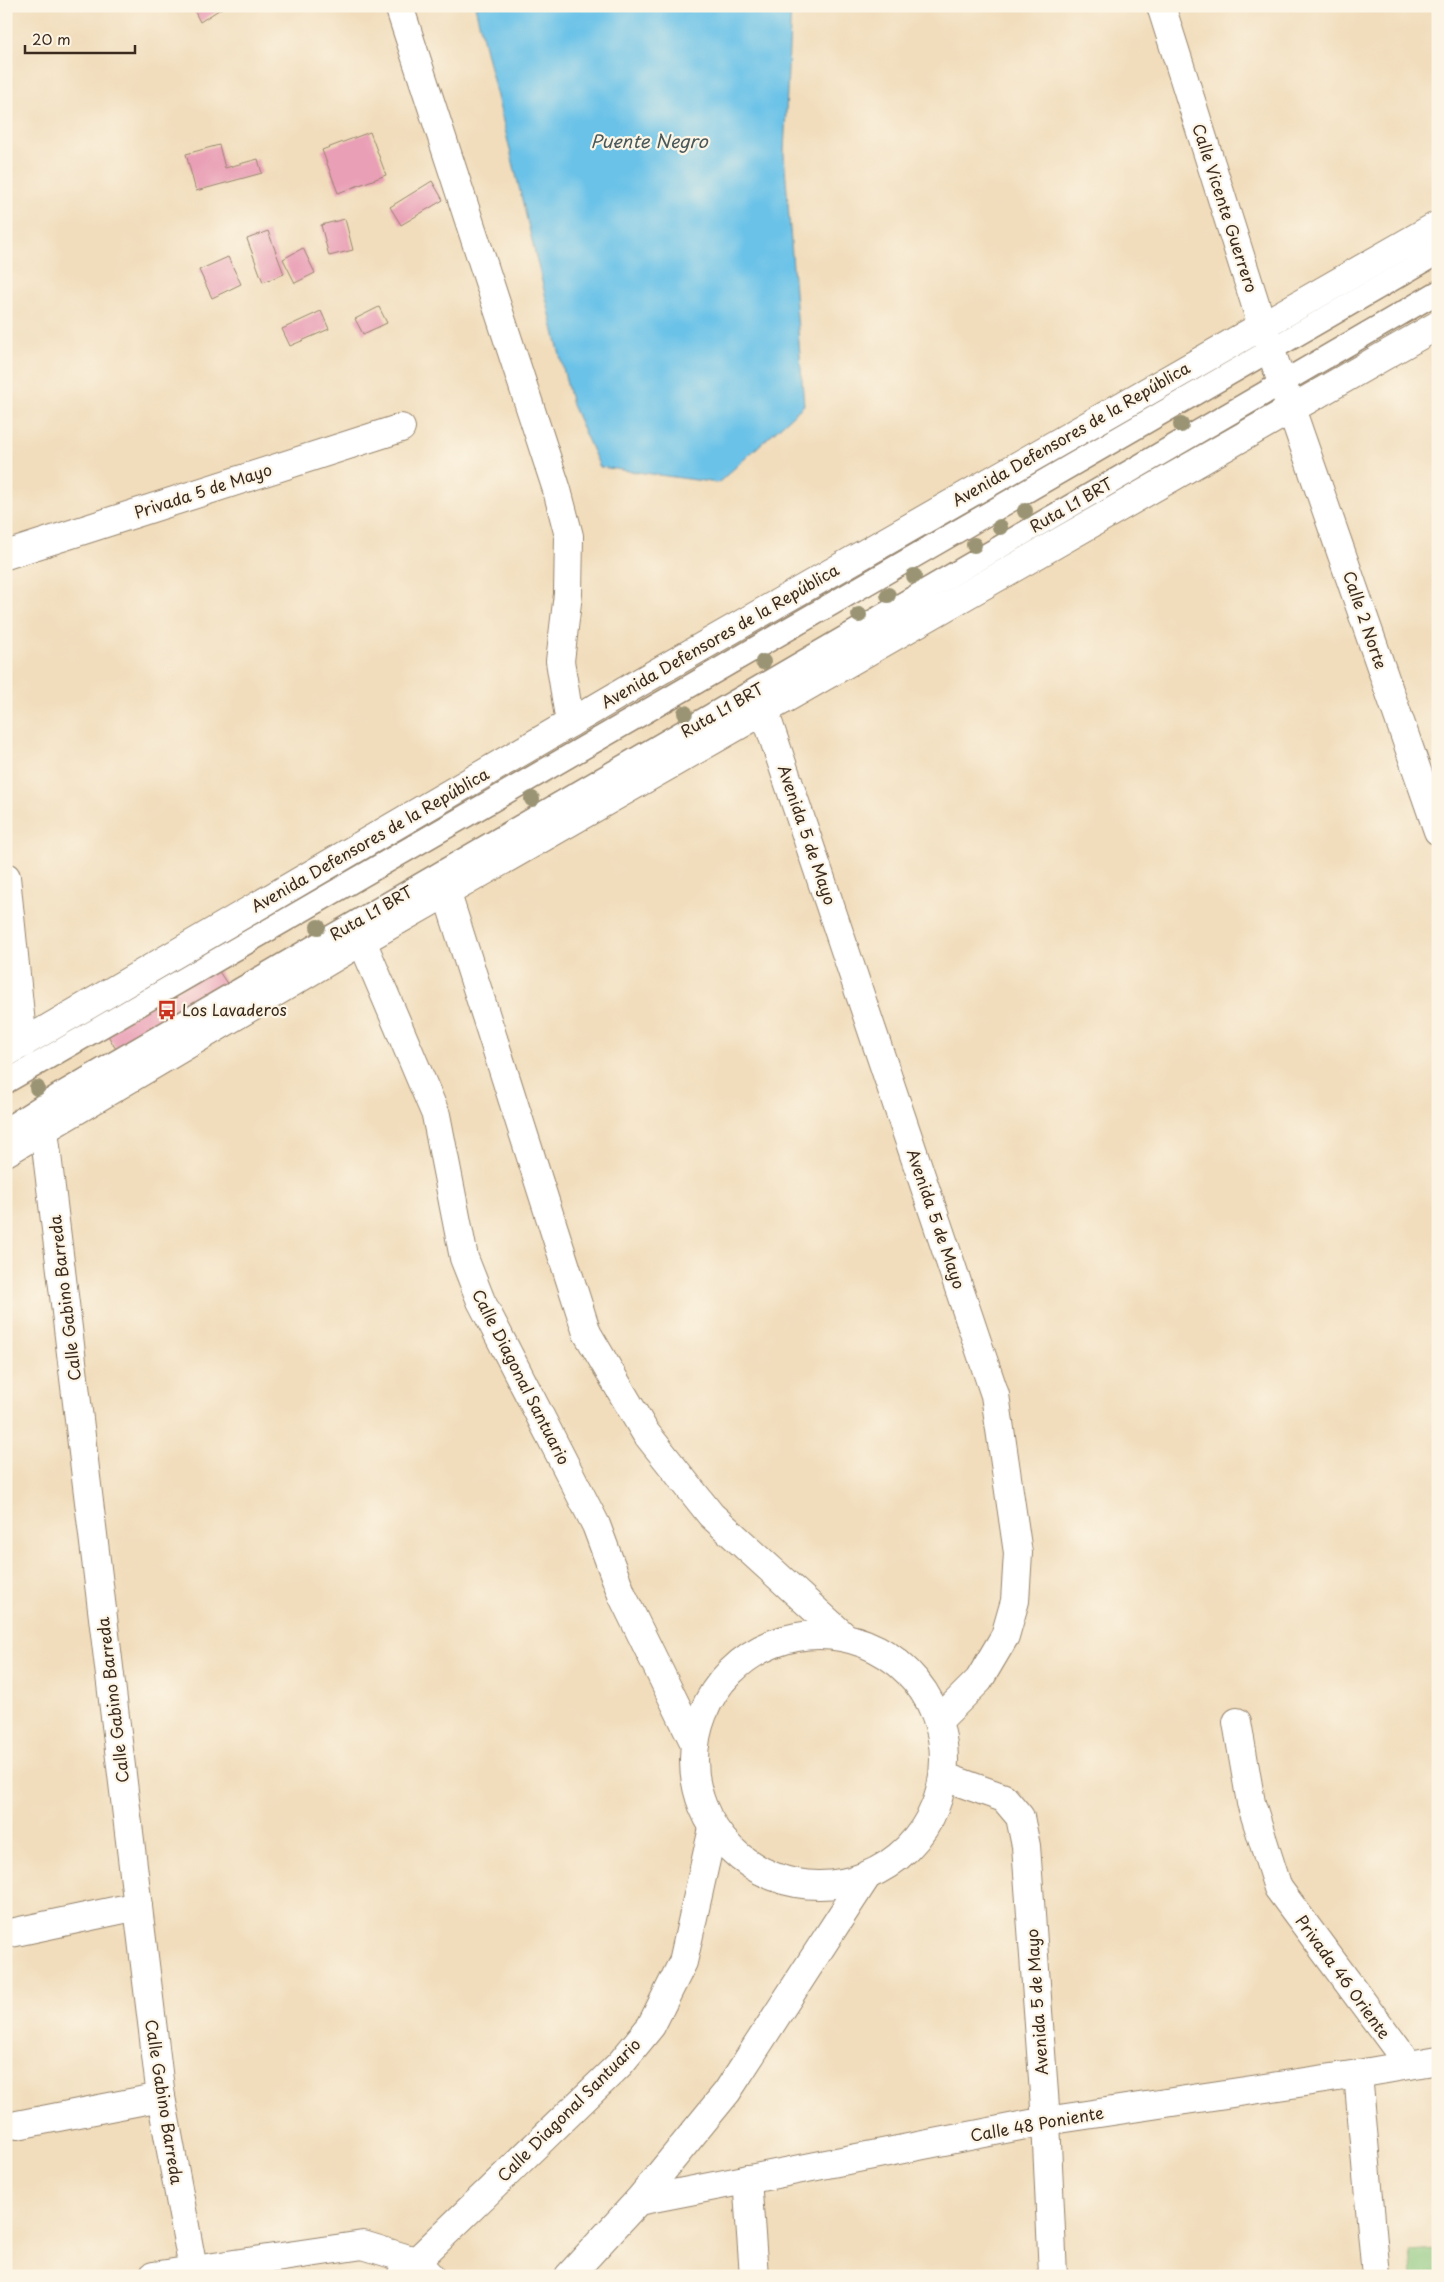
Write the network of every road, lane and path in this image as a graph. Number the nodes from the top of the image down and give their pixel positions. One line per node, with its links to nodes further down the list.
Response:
1 (399, 6): 13 (street)
2 (1160, 6): 7 (street, Calle Vicente Guerrero)
3 (1438, 225): 7 (street, Avenida Defensores de la República)
4 (1438, 253): 7 (lane)
5 (1438, 292): 8 (lane, Ruta L1 BRT)
6 (1438, 325): 9 (street)
7 (1267, 336): 8 (street, Calle Vicente Guerrero); 13 (street, Avenida Defensores de la República); 19 (lane)
8 (1282, 381): 9 (street, Calle Vicente Guerrero); 20 (lane, Ruta L1 BRT)
9 (1292, 408): 12 (street); 14 (street, Calle 2 Norte)
10 (401, 428): 11 (street, Privada 5 de Mayo)
11 (6, 555)
12 (764, 710): 16 (street); 24 (street, Avenida 5 de Mayo)
13 (570, 723): 18 (street, Avenida Defensores de la República)
14 (1438, 831)
15 (6, 877): 18 (street)
16 (447, 894): 17 (street); 23 (street)
17 (362, 941): 21 (street); 26 (street, Calle Diagonal Santuario)
18 (15, 1048)
19 (6, 1082)
20 (6, 1129)
21 (44, 1130): 22 (street); 30 (street, Calle Gabino Barreda)
22 (6, 1152)
23 (845, 1637): 24 (street); 26 (street)
24 (939, 1720): 27 (street)
25 (1238, 1722): 33 (street, Privada 46 Oriente)
26 (695, 1744): 28 (street)
27 (945, 1777): 29 (street); 36 (street, Avenida 5 de Mayo)
28 (713, 1828): 29 (street); 41 (street, Calle Diagonal Santuario)
29 (867, 1876): 39 (street)
30 (138, 1906): 31 (street); 35 (street, Calle Gabino Barreda)
31 (6, 1934)
32 (1438, 2060): 33 (street, Calle 48 Poniente)
33 (1409, 2066): 34 (street, Calle 48 Poniente)
34 (1358, 2074): 36 (street, Calle 48 Poniente); 46 (street)
35 (161, 2097): 37 (street); 40 (street, Calle Gabino Barreda)
36 (1046, 2121): 38 (street, Calle 48 Poniente); 45 (street, Avenida 5 de Mayo)
37 (17, 2125)
38 (746, 2179): 39 (street, Calle 48 Poniente); 44 (street)
39 (638, 2201): 43 (street)
40 (193, 2269): 41 (street); 42 (street)
41 (415, 2271)
42 (153, 2276)
43 (569, 2276)
44 (754, 2276)
45 (1053, 2276)
46 (1376, 2276)

